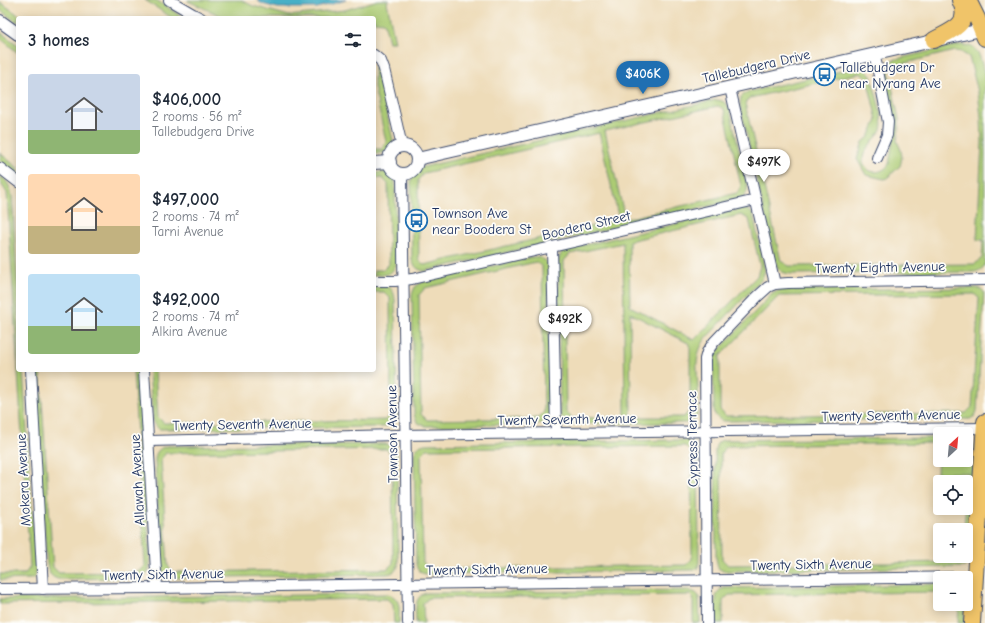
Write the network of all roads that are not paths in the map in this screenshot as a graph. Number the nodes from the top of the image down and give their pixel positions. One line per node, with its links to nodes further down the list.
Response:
1 (168, 0): 4 (street)
2 (960, 0): 8 (highway)
3 (968, 0): 7 (highway)
4 (198, 16)
5 (0, 21): 6 (street)
6 (16, 33)
7 (984, 33): 8 (street, Tallebudgera Drive)
8 (934, 40): 9 (street, Tallebudgera Drive)
9 (874, 54): 11 (street, Tallebudgera Drive); 13 (street)
10 (376, 56): 12 (street)
11 (730, 88): 14 (street, Tallebudgera Drive); 20 (street)
12 (402, 146): 14 (street); 15 (street)
13 (877, 158)
14 (417, 159): 18 (street)
15 (390, 162): 16 (street); 18 (street)
16 (376, 163)
17 (0, 168): 19 (street)
18 (402, 174): 22 (street, Townson Avenue)
19 (16, 180)
20 (756, 200): 21 (street, Boodera Street); 25 (street)
21 (552, 248): 22 (street, Boodera Street); 31 (street)
22 (403, 280): 24 (street, Boodera Street); 32 (street, Townson Avenue)
23 (985, 280): 25 (street, Twenty Eighth Avenue)
24 (376, 281)
25 (775, 284): 30 (street, Cypress Terrace)
26 (31, 372): 39 (street, Mokera Avenue)
27 (144, 372): 33 (street, Allawah Avenue)
28 (985, 422): 29 (highway)
29 (985, 428): 30 (street, Twenty Seventh Avenue); 34 (highway)
30 (706, 431): 31 (street, Twenty Seventh Avenue); 35 (street, Cypress Terrace)
31 (556, 433): 32 (street, Twenty Seventh Avenue)
32 (406, 435): 33 (street, Twenty Seventh Avenue); 36 (street, Townson Avenue)
33 (149, 441): 37 (street, Allawah Avenue)
34 (975, 577): 35 (street, Twenty Sixth Avenue); 42 (highway)
35 (707, 580): 36 (street, Twenty Sixth Avenue); 41 (street, Cypress Terrace)
36 (408, 584): 37 (street, Twenty Sixth Avenue); 40 (street, Townson Avenue)
37 (157, 588): 39 (street, Twenty Sixth Avenue)
38 (0, 589): 39 (street, Twenty Sixth Avenue)
39 (43, 589)
40 (408, 623)
41 (707, 623)
42 (972, 623)

